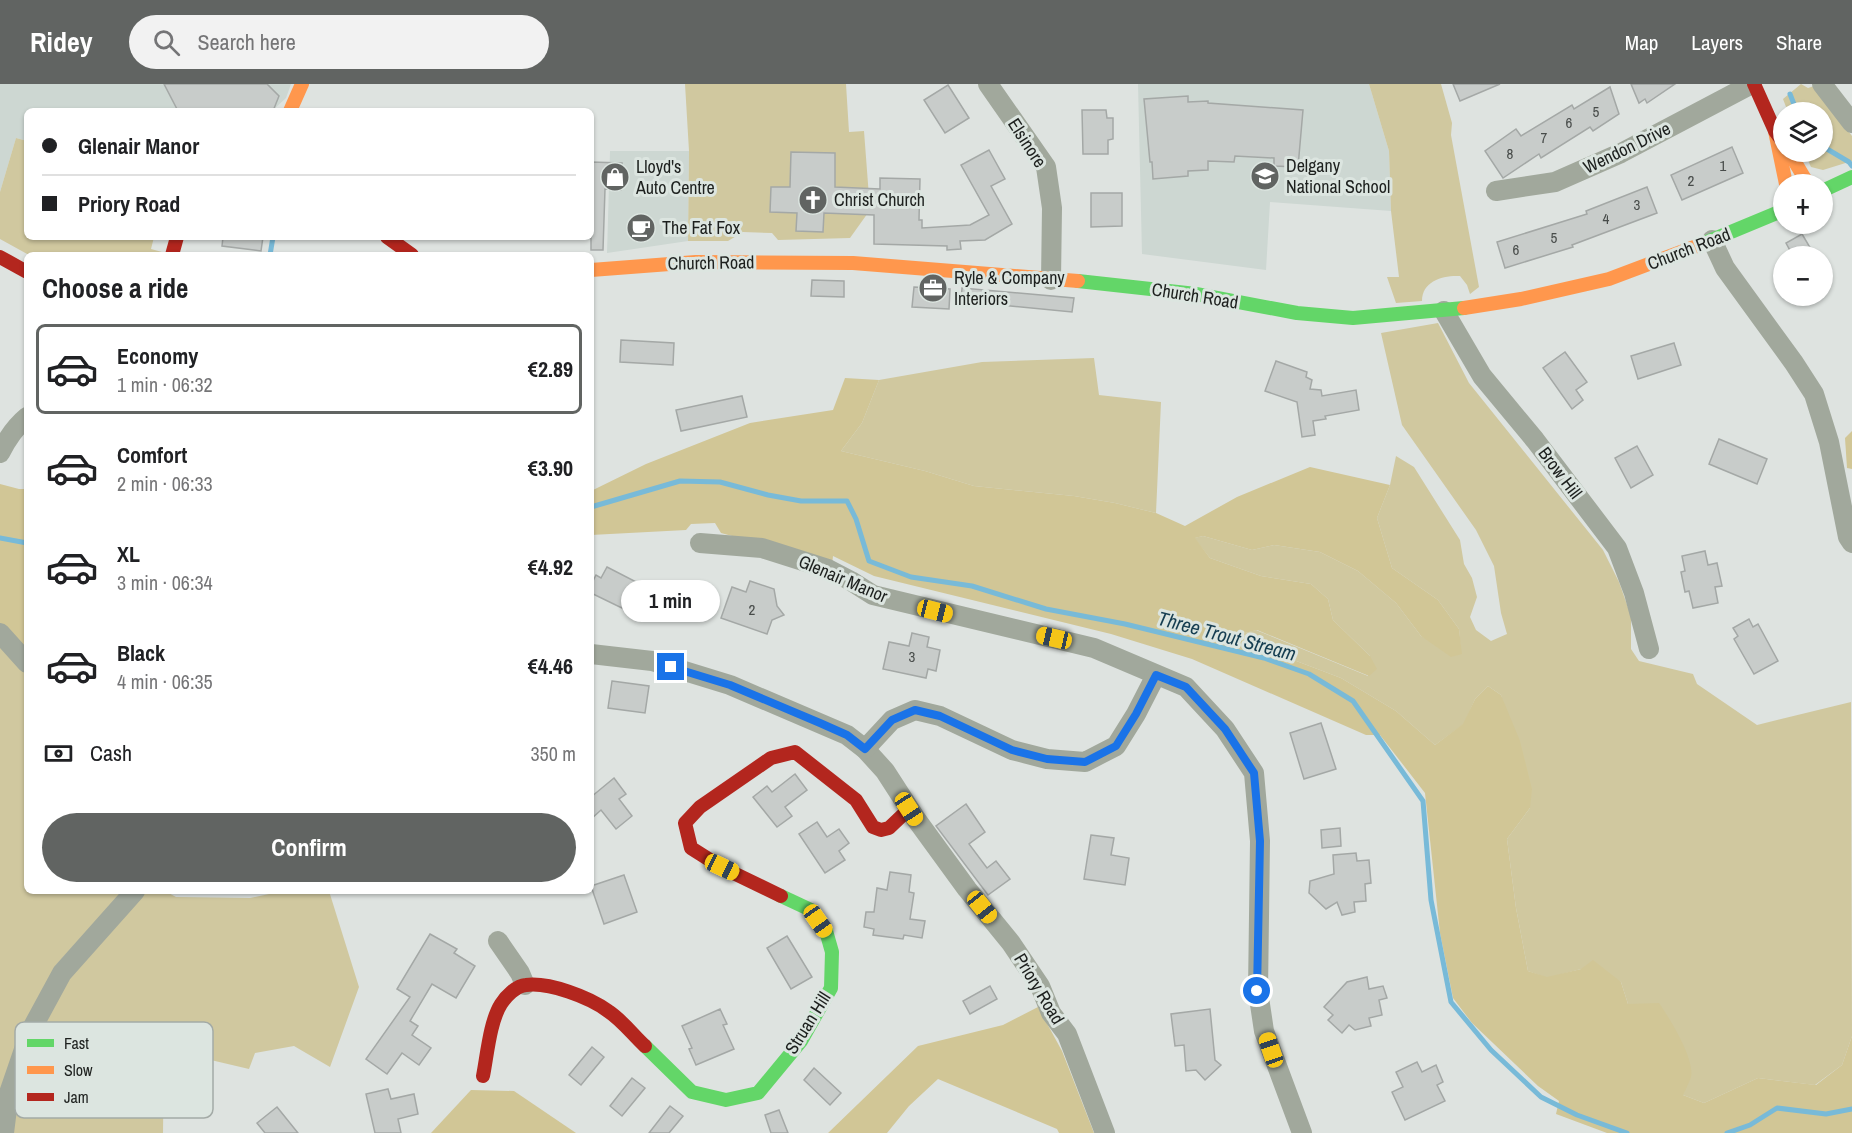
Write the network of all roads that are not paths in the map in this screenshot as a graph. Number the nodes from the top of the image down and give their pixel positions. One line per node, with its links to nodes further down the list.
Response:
1 (302, 84): 5 (main road)
2 (988, 84): 18 (street, Elsinore)
3 (1822, 84): 6 (street)
4 (1759, 86): 7 (main road); 10 (street, Wendon Drive)
5 (291, 108)
6 (1852, 123)
7 (1773, 125)
8 (1852, 177): 9 (main road)
9 (1833, 186)
10 (1496, 191)
11 (1773, 215): 13 (main road, Church Road)
12 (391, 240): 14 (main road)
13 (1712, 240): 19 (main road, Church Road); 23 (street)
14 (408, 252)
15 (0, 257): 16 (main road)
16 (24, 270)
17 (594, 270): 18 (main road, Church Road)
18 (1051, 280): 19 (main road, Church Road)
19 (1444, 311): 25 (street, Brow Hill)
20 (24, 420): 21 (street)
21 (0, 453)
22 (700, 543): 28 (street, Glenair Manor)
23 (1852, 543)
24 (0, 633): 27 (street)
25 (1649, 650)
26 (594, 654): 29 (street, Priory Road)
27 (24, 660)
28 (1156, 675): 29 (street); 39 (street, Glenair Manor)
29 (865, 749): 30 (street, Priory Road)
30 (909, 809): 33 (main road, Struan Hill); 38 (street, Priory Road)
31 (132, 894): 34 (street)
32 (498, 941): 33 (street)
33 (525, 985): 36 (main road)
34 (35, 1022)
35 (15, 1076): 37 (street)
36 (483, 1076)
37 (4, 1133)
38 (1105, 1133)
39 (1302, 1133)

